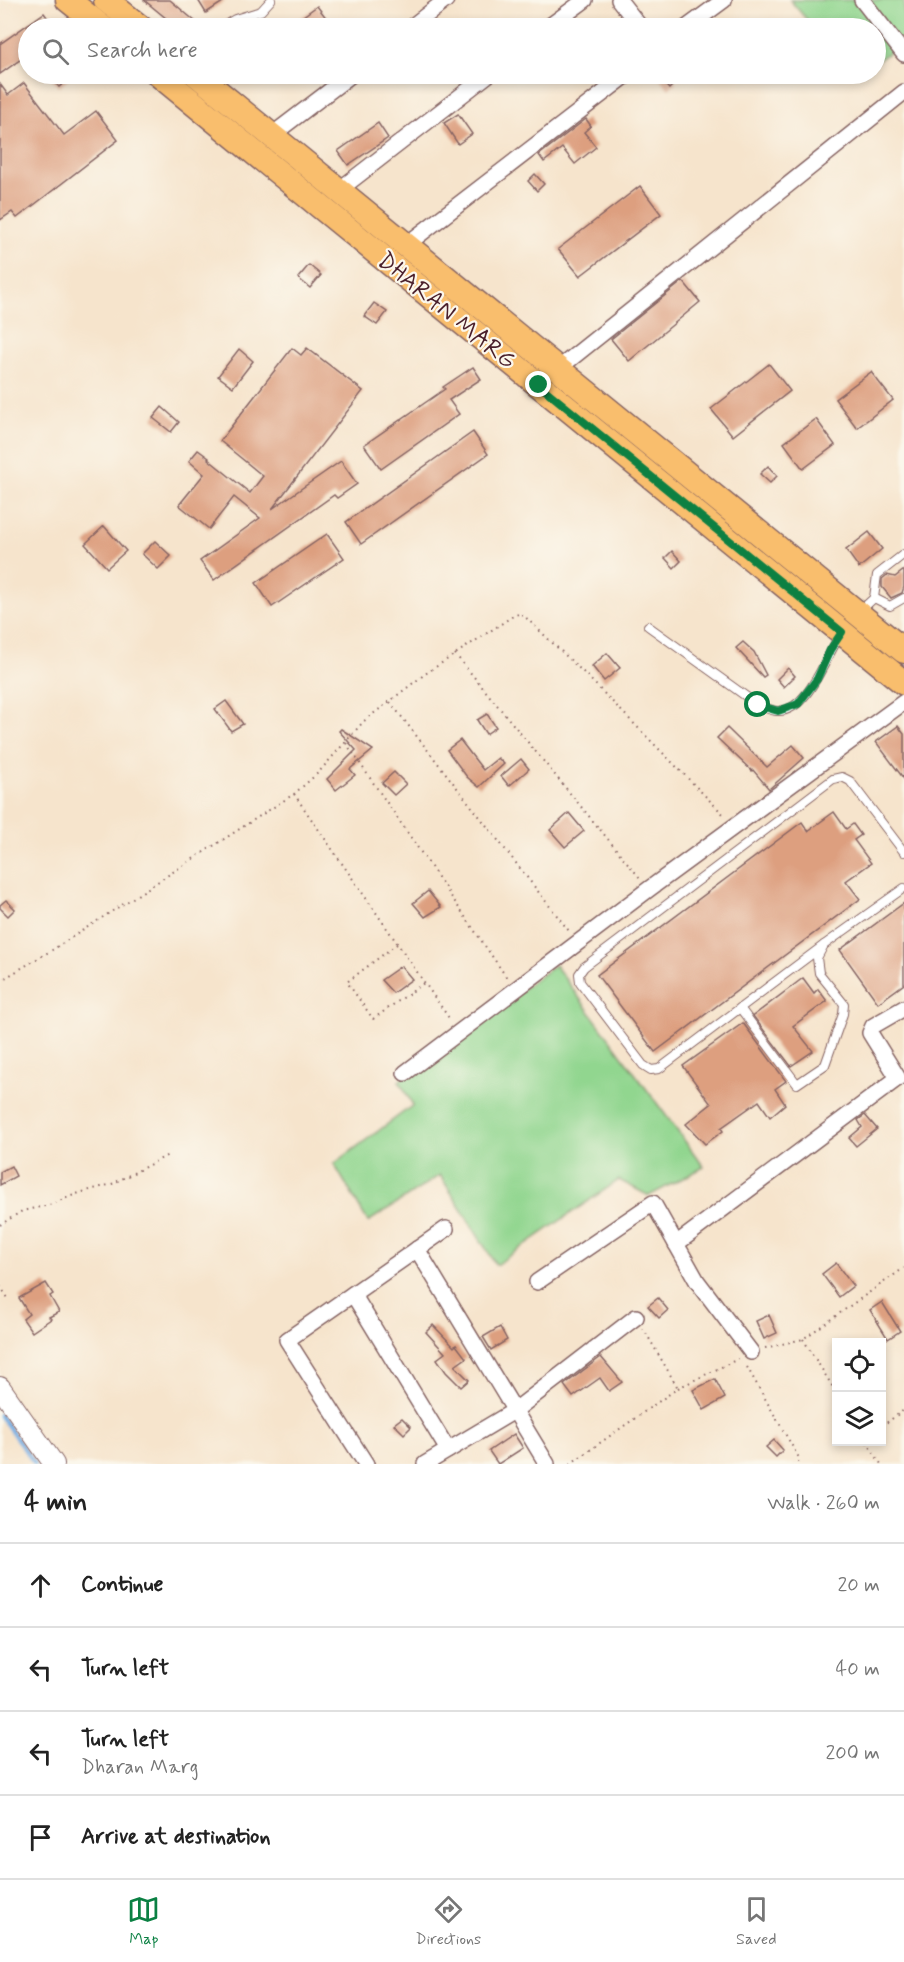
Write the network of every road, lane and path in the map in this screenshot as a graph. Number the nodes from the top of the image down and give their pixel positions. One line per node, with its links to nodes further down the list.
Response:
1 (68, 0): 9 (main road)
2 (106, 0): 10 (main road)
3 (271, 0): 11 (lane)
4 (446, 0): 12 (street)
5 (585, 0): 13 (street)
6 (619, 0): 14 (street)
7 (724, 0): 15 (street)
8 (862, 0): 16 (street)
9 (90, 18)
10 (128, 18)
11 (238, 18)
12 (423, 18)
13 (561, 18)
14 (633, 18)
15 (700, 18)
16 (876, 18)
17 (886, 31): 18 (street)
18 (904, 54)
19 (171, 84): 31 (main road, DHARAN MARG)
20 (208, 84): 25 (main road, DHARAN MARG)
21 (339, 84): 25 (street)
22 (476, 84): 26 (street)
23 (615, 84): 27 (street)
24 (904, 92): 28 (street)
25 (272, 135): 26 (main road, DHARAN MARG)
26 (339, 190): 27 (main road, DHARAN MARG)
27 (406, 245): 28 (main road, DHARAN MARG)
28 (558, 369): 31 (main road, DHARAN MARG)
29 (904, 554): 31 (lane)
30 (904, 598): 31 (lane)
31 (854, 618): 32 (lane); 33 (main road, DHARAN MARG); 35 (main road, DHARAN MARG)
32 (648, 626)
33 (904, 651)
34 (455, 654): 36 (path); 40 (path); 43 (path)
35 (904, 682)
36 (390, 702): 38 (path); 44 (path)
37 (904, 702): 40 (street)
38 (346, 743): 39 (path); 49 (path)
39 (294, 794): 45 (path); 47 (path)
40 (734, 826): 43 (street)
41 (904, 852): 50 (lane)
42 (904, 888): 46 (lane)
43 (649, 889): 44 (street)
44 (579, 942): 49 (street)
45 (397, 944): 48 (path); 48 (path)
46 (825, 945): 50 (lane); 50 (lane)
47 (0, 981)
48 (424, 983): 52 (path)
49 (516, 990): 52 (street)
50 (740, 1008)
51 (904, 1008): 57 (street)
52 (459, 1033): 53 (street)
53 (405, 1073)
54 (170, 1154): 55 (path)
55 (0, 1225)
56 (446, 1229): 58 (street)
57 (676, 1244): 60 (street); 66 (street)
58 (417, 1249): 62 (street); 71 (street)
59 (904, 1268): 65 (path)
60 (537, 1282)
61 (0, 1286): 63 (path)
62 (352, 1294): 74 (street); 76 (street)
63 (8, 1298)
64 (636, 1317): 69 (path); 71 (street)
65 (803, 1339): 66 (path); 67 (path)
66 (746, 1355): 69 (path); 80 (path)
67 (832, 1384)
68 (0, 1387): 75 (street)
69 (678, 1388): 79 (path)
70 (904, 1410): 72 (path)
71 (514, 1411): 74 (street); 78 (street)
72 (886, 1423)
73 (870, 1446): 81 (path)
74 (448, 1450): 77 (street)
75 (54, 1464)
76 (366, 1464)
77 (425, 1464)
78 (547, 1464)
79 (570, 1464)
80 (798, 1464)
81 (881, 1464)

